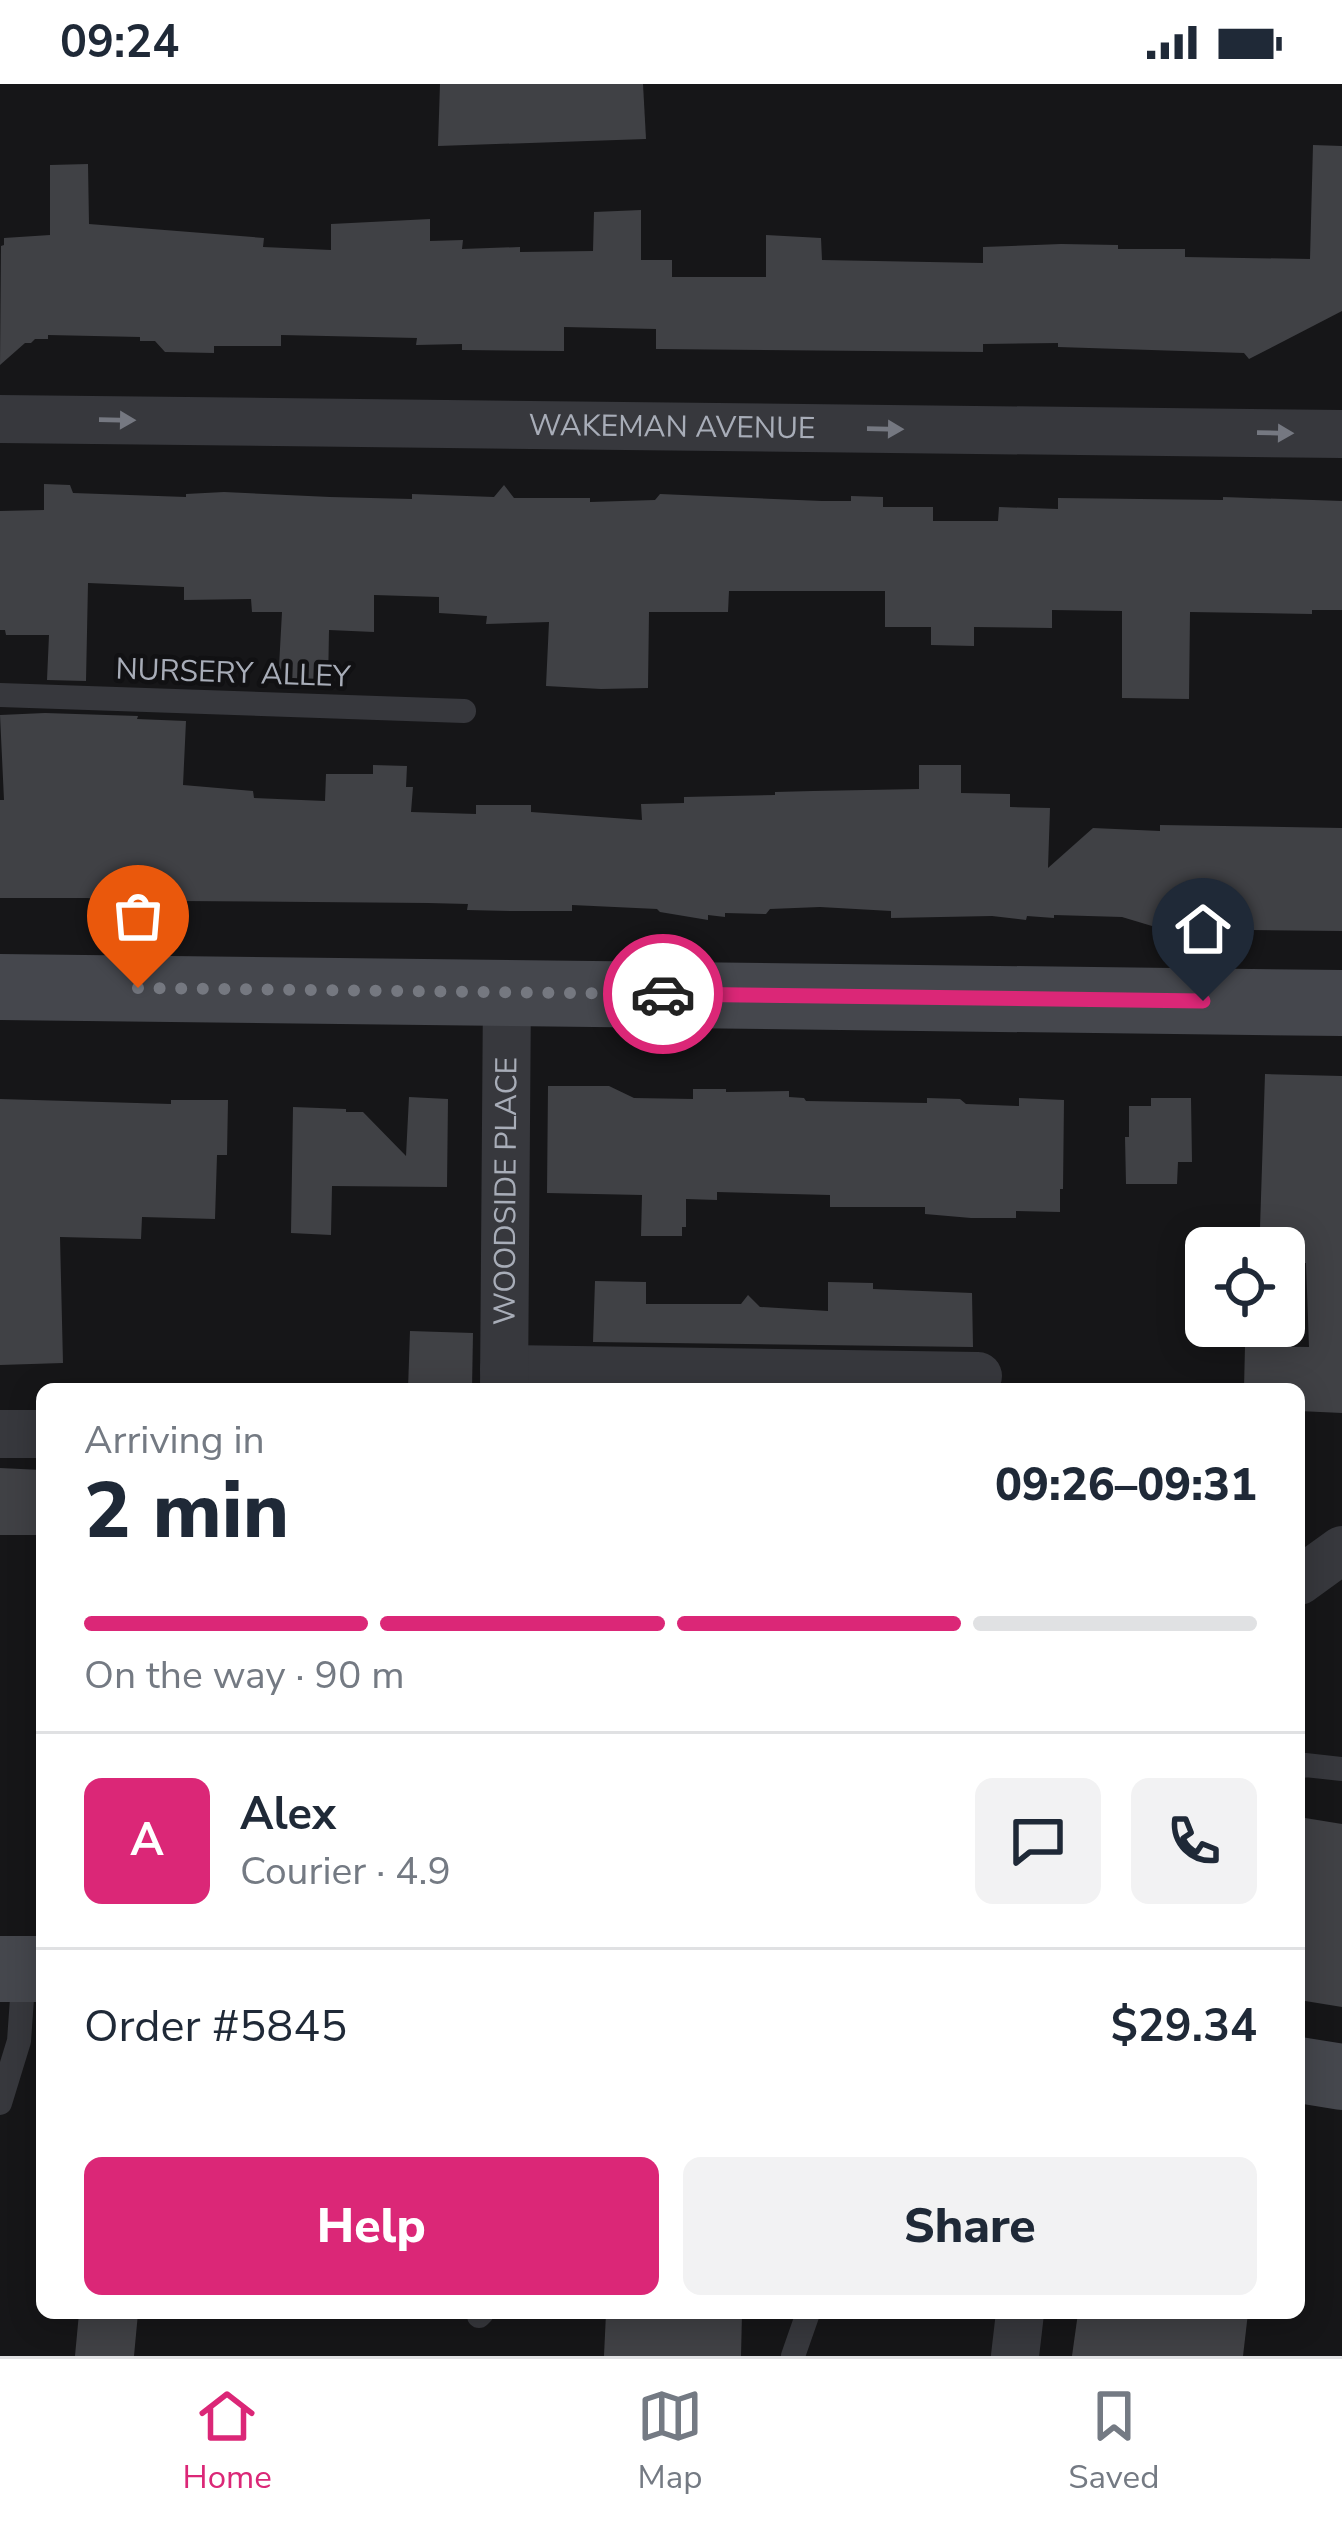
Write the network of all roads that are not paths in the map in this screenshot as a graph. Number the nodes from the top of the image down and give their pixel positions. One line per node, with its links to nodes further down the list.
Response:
1 (0, 418): 2 (street, WAKEMAN AVENUE, one-way to 2)
2 (1342, 434)
3 (0, 695): 4 (lane, NURSERY ALLEY)
4 (464, 711)
5 (0, 987): 6 (street)
6 (507, 991): 7 (street); 9 (street, WOODSIDE PLACE)
7 (1342, 1003)
8 (978, 1376): 9 (street)
9 (504, 1379)
10 (0, 1434): 11 (street)
11 (36, 1434)
12 (1342, 1550): 13 (street)
13 (1305, 1577)
14 (1305, 1765): 15 (lane)
15 (1342, 1769)
16 (22, 1969): 19 (lane)
17 (1305, 2071): 18 (street)
18 (1342, 2077)
19 (0, 2102)
20 (806, 2319): 22 (lane)
21 (1019, 2319): 23 (street)
22 (793, 2356)
23 (1015, 2356)

